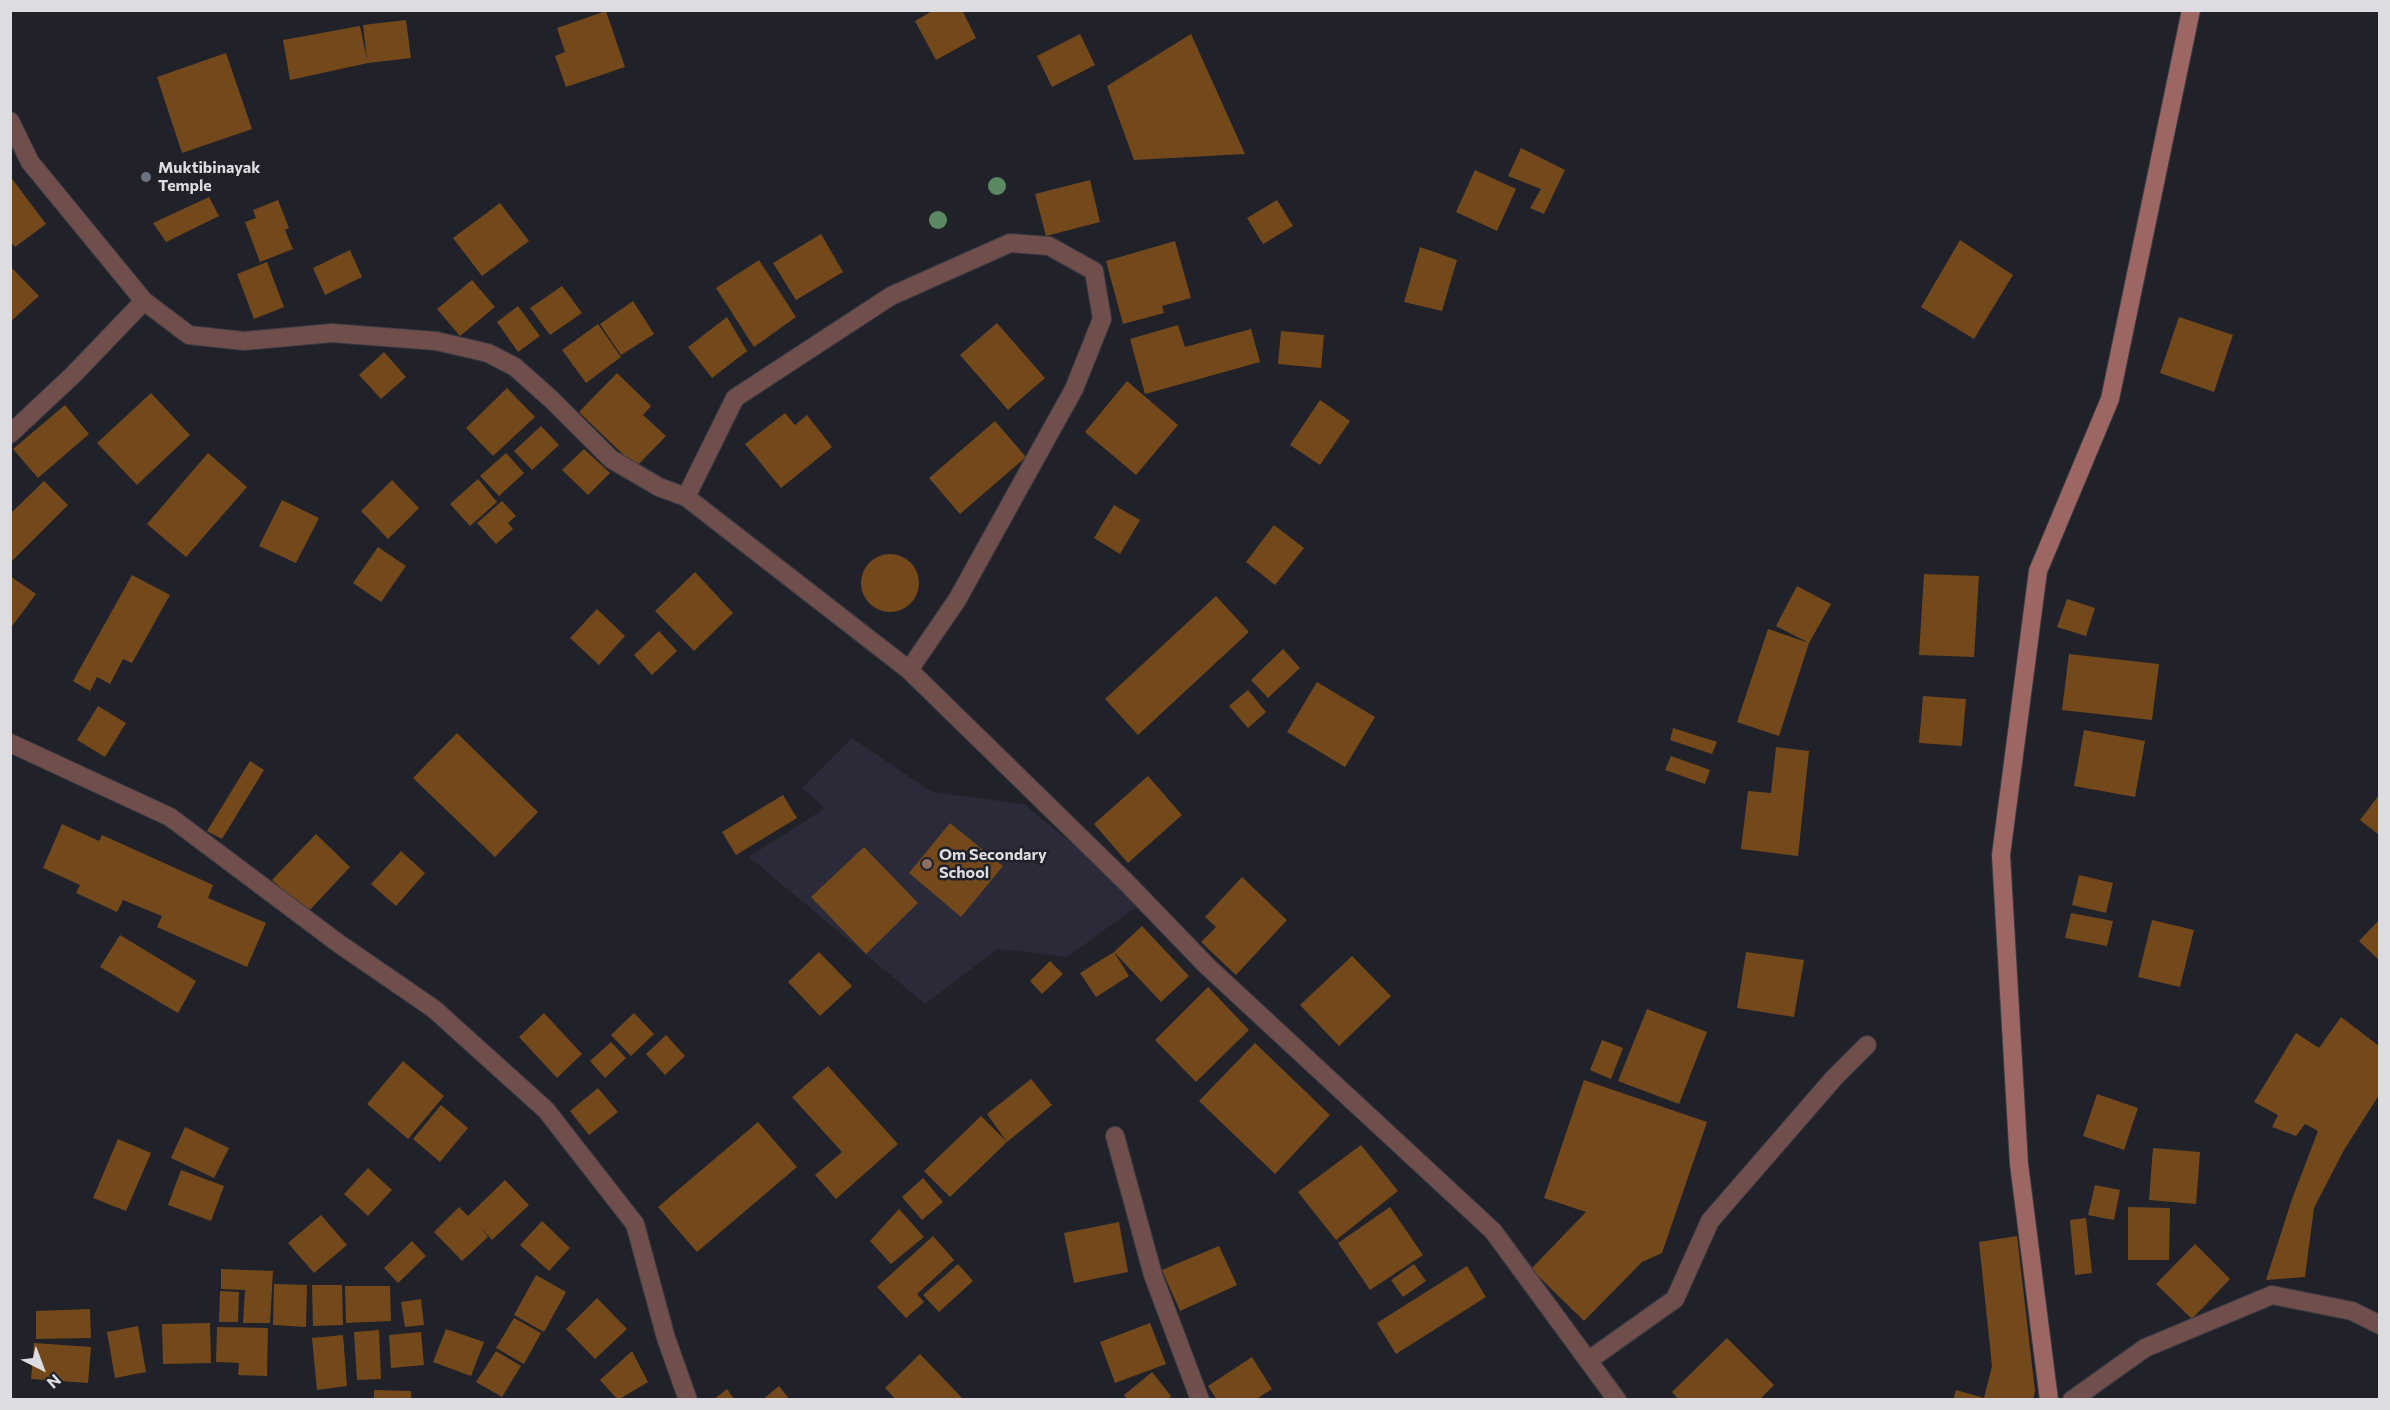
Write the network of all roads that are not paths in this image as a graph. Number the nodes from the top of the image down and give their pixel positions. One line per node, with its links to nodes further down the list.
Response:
1 (2191, 10): 15 (street)
2 (10, 121): 3 (street)
3 (144, 301): 4 (street); 5 (street)
4 (10, 434)
5 (686, 497): 6 (street); 6 (street)
6 (909, 670): 11 (street)
7 (10, 743): 12 (street)
8 (1867, 1045): 11 (street)
9 (1115, 1136): 13 (street)
10 (2379, 1324): 16 (street)
11 (1589, 1360): 14 (street)
12 (688, 1400)
13 (1200, 1400)
14 (1617, 1400)
15 (2049, 1400)
16 (2072, 1400)

